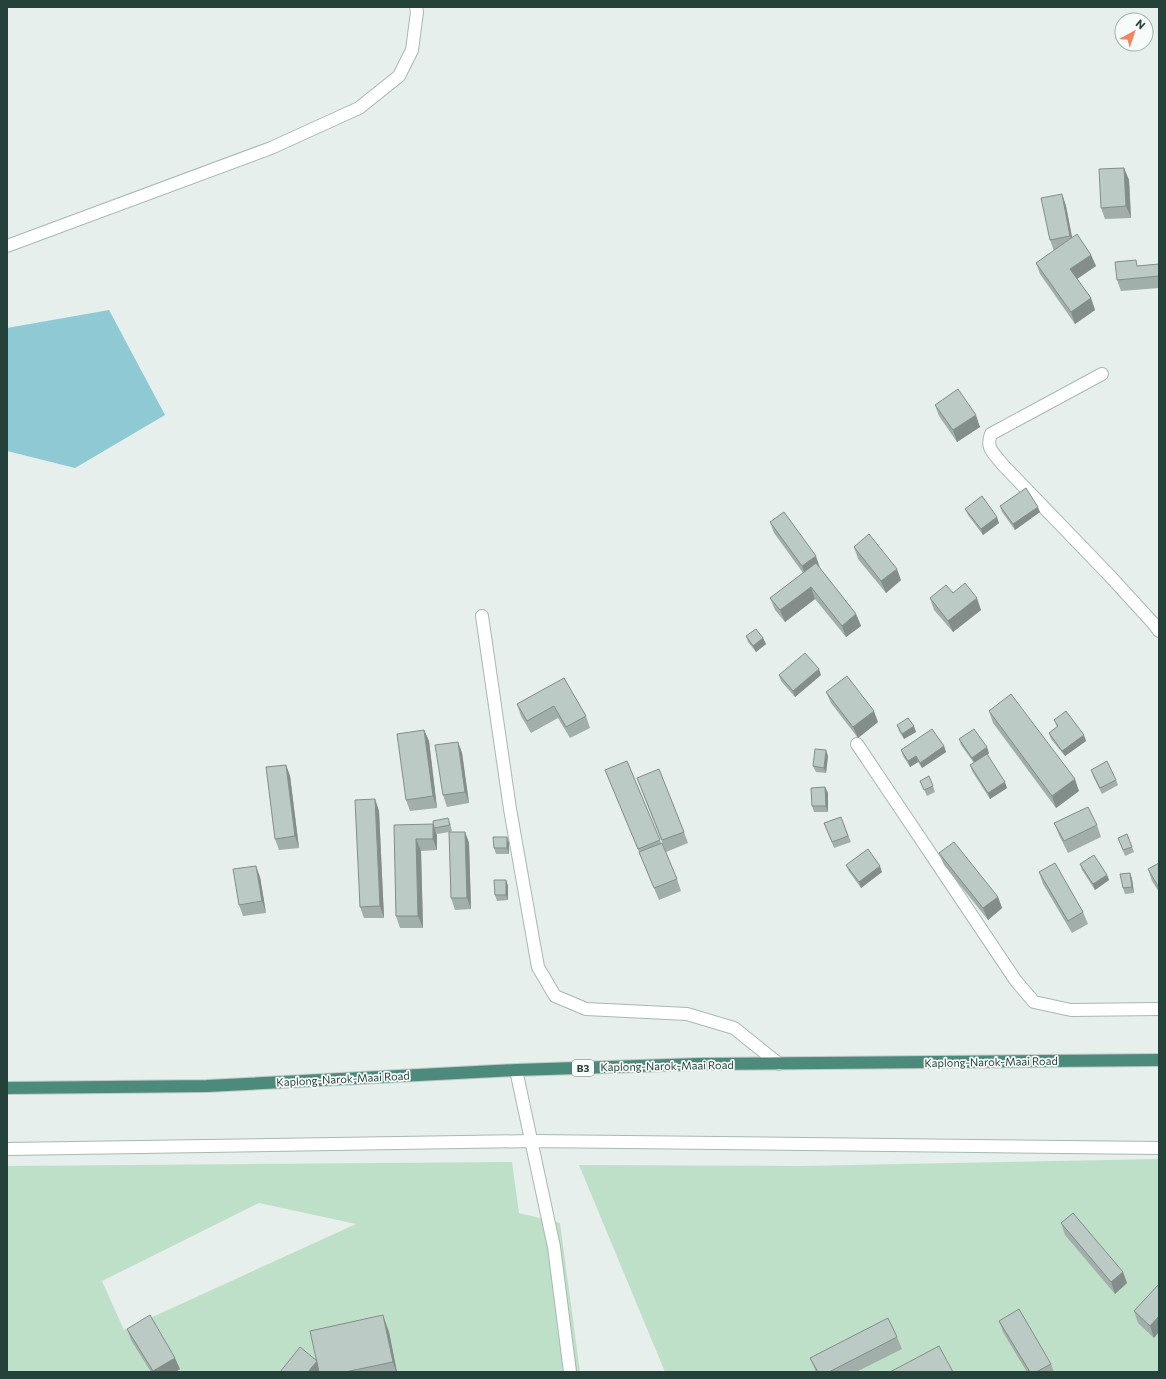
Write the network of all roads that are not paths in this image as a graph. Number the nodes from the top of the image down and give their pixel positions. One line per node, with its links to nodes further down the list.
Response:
1 (416, 7): 2 (street)
2 (7, 246)
3 (1102, 374): 5 (street)
4 (482, 616): 9 (street)
5 (1159, 631)
6 (857, 744): 7 (street)
7 (1159, 1009)
8 (1159, 1060): 9 (highway, Kaplong-Narok-Maai Road / B3)
9 (779, 1064): 10 (highway, Kaplong-Narok-Maai Road / B3)
10 (516, 1070): 11 (highway, Kaplong-Narok-Maai Road / B3); 12 (street)
11 (7, 1088)
12 (532, 1141): 13 (street); 14 (street); 15 (street)
13 (1159, 1148)
14 (7, 1149)
15 (570, 1372)

